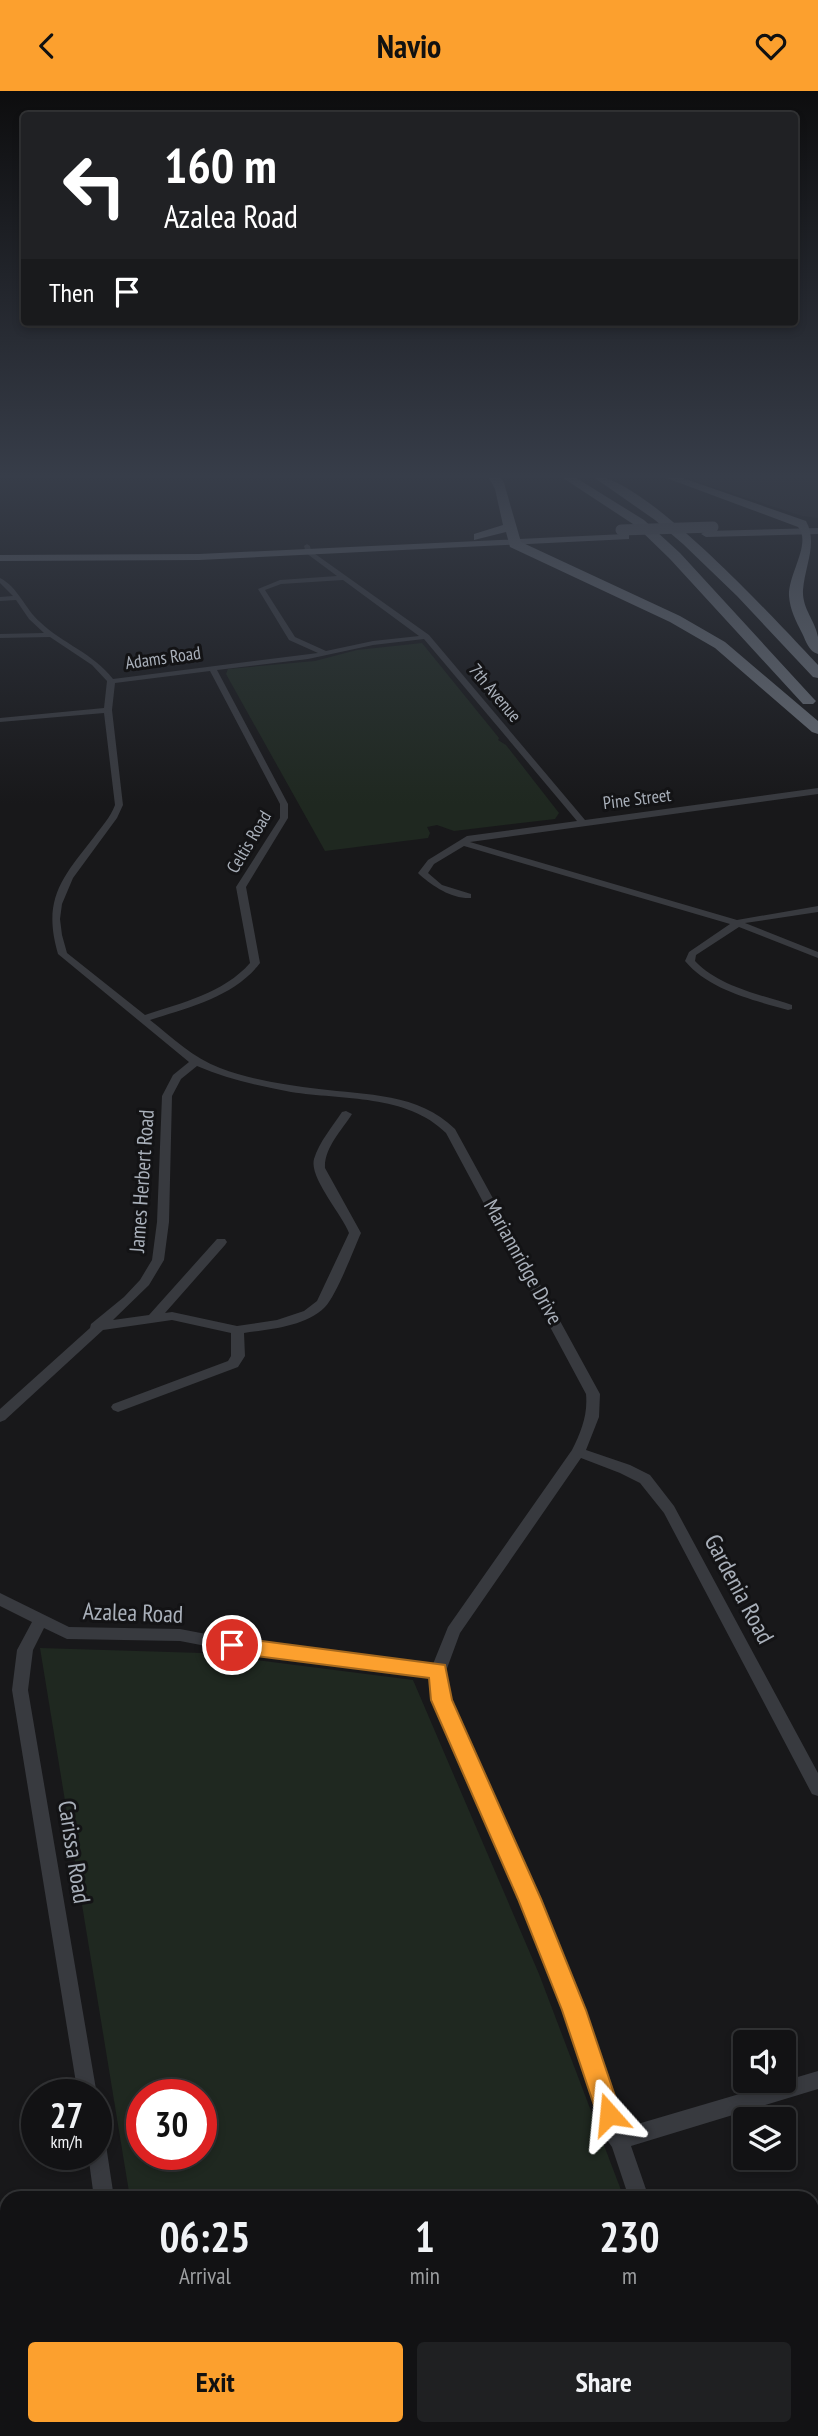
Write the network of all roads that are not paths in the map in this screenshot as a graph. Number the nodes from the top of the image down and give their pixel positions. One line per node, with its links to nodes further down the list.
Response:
1 (5, 585): 8 (street)
2 (271, 585): 14 (street)
3 (354, 585): 12 (street, 7th Avenue)
4 (610, 585): 21 (highway)
5 (702, 585): 19 (highway)
6 (731, 585): 16 (highway)
7 (797, 585): 13 (highway)
8 (17, 598): 9 (street); 10 (street)
9 (0, 599)
10 (52, 635): 11 (street); 17 (street)
11 (0, 636)
12 (426, 637): 14 (street, Adams Road); 23 (street, 7th Avenue)
13 (818, 650)
14 (325, 653): 15 (street, Adams Road)
15 (211, 667): 17 (street, Adams Road); 32 (street, Celtis Road)
16 (818, 674)
17 (111, 681): 18 (street, Mariannridge Drive)
18 (108, 710): 20 (street); 32 (street, Mariannridge Drive)
19 (818, 712)
20 (0, 720)
21 (818, 729)
22 (818, 791): 23 (street, Pine Street)
23 (582, 822): 24 (street, Pine Street)
24 (490, 834): 25 (street, Pine Street); 26 (street)
25 (461, 842): 26 (street); 27 (street)
26 (486, 850): 29 (street)
27 (468, 896)
28 (818, 909): 29 (street)
29 (736, 923): 30 (street); 31 (street)
30 (818, 955)
31 (788, 1007)
32 (143, 1019): 33 (street, Mariannridge Drive)
33 (197, 1062): 37 (street, James Herbert Road); 41 (street, Mariannridge Drive)
34 (346, 1114): 38 (street)
35 (222, 1242): 36 (street)
36 (154, 1317): 37 (street); 38 (street)
37 (96, 1327): 40 (street, James Herbert Road)
38 (237, 1330): 39 (street)
39 (118, 1407)
40 (0, 1417)
41 (578, 1451): 44 (street, Mariannridge Drive); 45 (street, Gardenia Road)
42 (0, 1599): 43 (street, Azalea Road)
43 (40, 1622): 44 (street, Azalea Road); 46 (street, Carissa Road)
44 (438, 1671): 48 (street)
45 (818, 1789)
46 (85, 2079)
47 (818, 2081): 48 (street)
48 (617, 2140): 51 (street)
49 (100, 2170): 50 (street)
50 (103, 2191)
51 (636, 2191)

